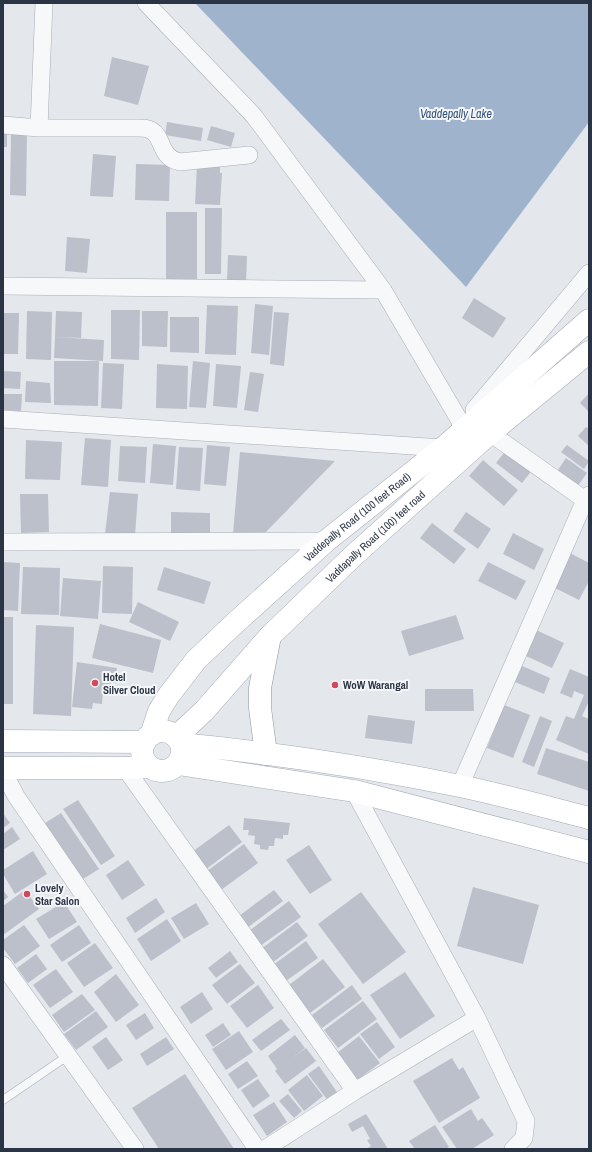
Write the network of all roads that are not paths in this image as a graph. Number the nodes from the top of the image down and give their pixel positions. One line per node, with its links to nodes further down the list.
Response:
1 (44, 3): 4 (street)
2 (146, 3): 8 (street)
3 (3, 125): 4 (street)
4 (39, 128): 5 (street)
5 (249, 155)
6 (589, 272): 12 (street)
7 (3, 286): 8 (street)
8 (383, 290): 12 (street)
9 (589, 320): 12 (main road, Vaddepally Road (100 feet Road))
10 (589, 352): 13 (main road, Vaddapally Road (100) feet road)
11 (3, 420): 14 (street)
12 (466, 424): 13 (street); 14 (main road, Vaddepally Road (100 feet Road))
13 (490, 433): 15 (street); 18 (main road, Vaddapally Road (100) feet road)
14 (443, 448): 16 (main road, Vaddepally Road (100 feet Road))
15 (587, 498): 27 (street)
16 (326, 541): 17 (street); 19 (main road, Vaddepally Road (100 feet Road))
17 (3, 542)
18 (270, 636): 21 (main road, Vaddapally Road (100) feet road); 22 (main road)
19 (148, 738): 20 (main road); 21 (main road); 23 (main road)
20 (3, 741)
21 (178, 748): 22 (main road); 23 (main road); 28 (main road)
22 (266, 754): 27 (main road)
23 (150, 766): 25 (main road)
24 (3, 768): 25 (main road)
25 (125, 768): 34 (street)
26 (3, 771): 37 (street)
27 (460, 786): 29 (main road)
28 (354, 791): 30 (main road); 32 (street)
29 (589, 818)
30 (589, 852)
31 (3, 965): 33 (street)
32 (477, 1018): 34 (street); 39 (street)
33 (69, 1055): 35 (lane); 36 (street)
34 (355, 1091): 38 (street)
35 (3, 1100)
36 (135, 1149)
37 (257, 1149)
38 (265, 1149)
39 (513, 1149)

